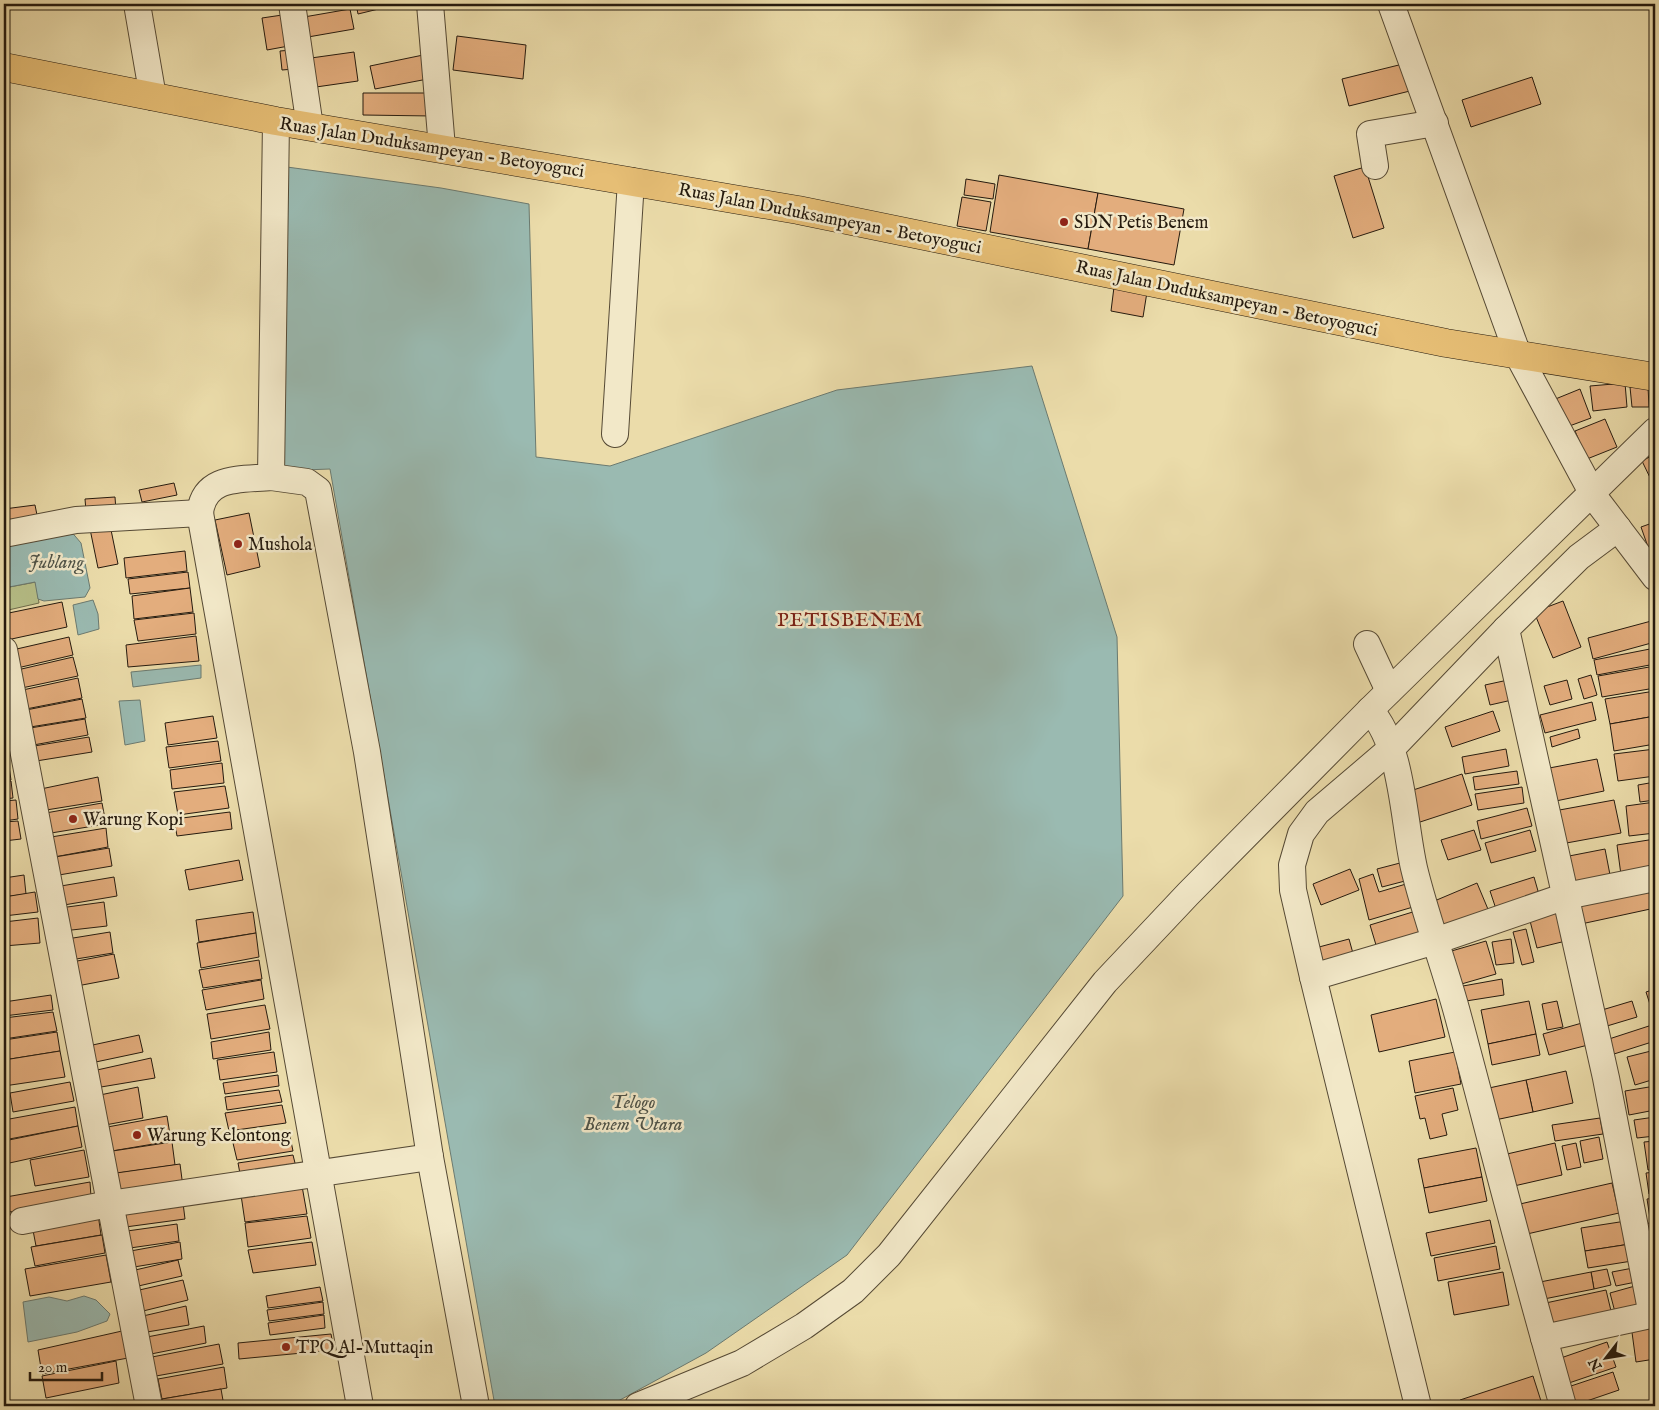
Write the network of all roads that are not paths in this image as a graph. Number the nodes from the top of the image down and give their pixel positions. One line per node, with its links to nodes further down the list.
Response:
1 (137, 4): 6 (street)
2 (292, 4): 9 (street)
3 (430, 4): 10 (street)
4 (1391, 4): 8 (street)
5 (4, 67): 6 (main road, Ruas Jalan Duduksampeyan - Betoyoguci)
6 (153, 97): 7 (main road, Ruas Jalan Duduksampeyan - Betoyoguci)
7 (276, 121): 9 (main road, Ruas Jalan Duduksampeyan - Betoyoguci); 17 (street)
8 (1434, 123): 11 (street); 13 (street)
9 (310, 127): 10 (main road, Ruas Jalan Duduksampeyan - Betoyoguci)
10 (442, 148): 12 (main road, Ruas Jalan Duduksampeyan - Betoyoguci)
11 (1375, 166)
12 (631, 181): 13 (main road, Ruas Jalan Duduksampeyan - Betoyoguci); 16 (street)
13 (1518, 355): 14 (main road, Ruas Jalan Duduksampeyan - Betoyoguci); 18 (street)
14 (1655, 377)
15 (1655, 431): 18 (street)
16 (615, 434)
17 (271, 477): 19 (street); 31 (street)
18 (1603, 508): 21 (street); 22 (street); 25 (street)
19 (200, 513): 20 (street); 32 (street)
20 (4, 534)
21 (1655, 577)
22 (1506, 629): 26 (street); 28 (street)
23 (1367, 644): 25 (street)
24 (4, 650): 33 (street)
25 (1389, 691): 26 (street)
26 (1383, 729): 29 (street); 30 (street); 40 (street)
27 (1655, 878): 28 (street)
28 (1566, 896): 29 (street); 35 (street)
29 (1435, 941): 30 (street); 36 (street)
30 (1313, 977): 41 (street)
31 (430, 1157): 32 (street); 39 (street)
32 (319, 1175): 33 (street); 38 (street)
33 (109, 1204): 34 (street); 37 (street)
34 (22, 1222)
35 (1653, 1314): 36 (street)
36 (1544, 1338): 42 (street)
37 (149, 1406)
38 (360, 1406)
39 (476, 1406)
40 (638, 1406)
41 (1418, 1406)
42 (1564, 1406)

